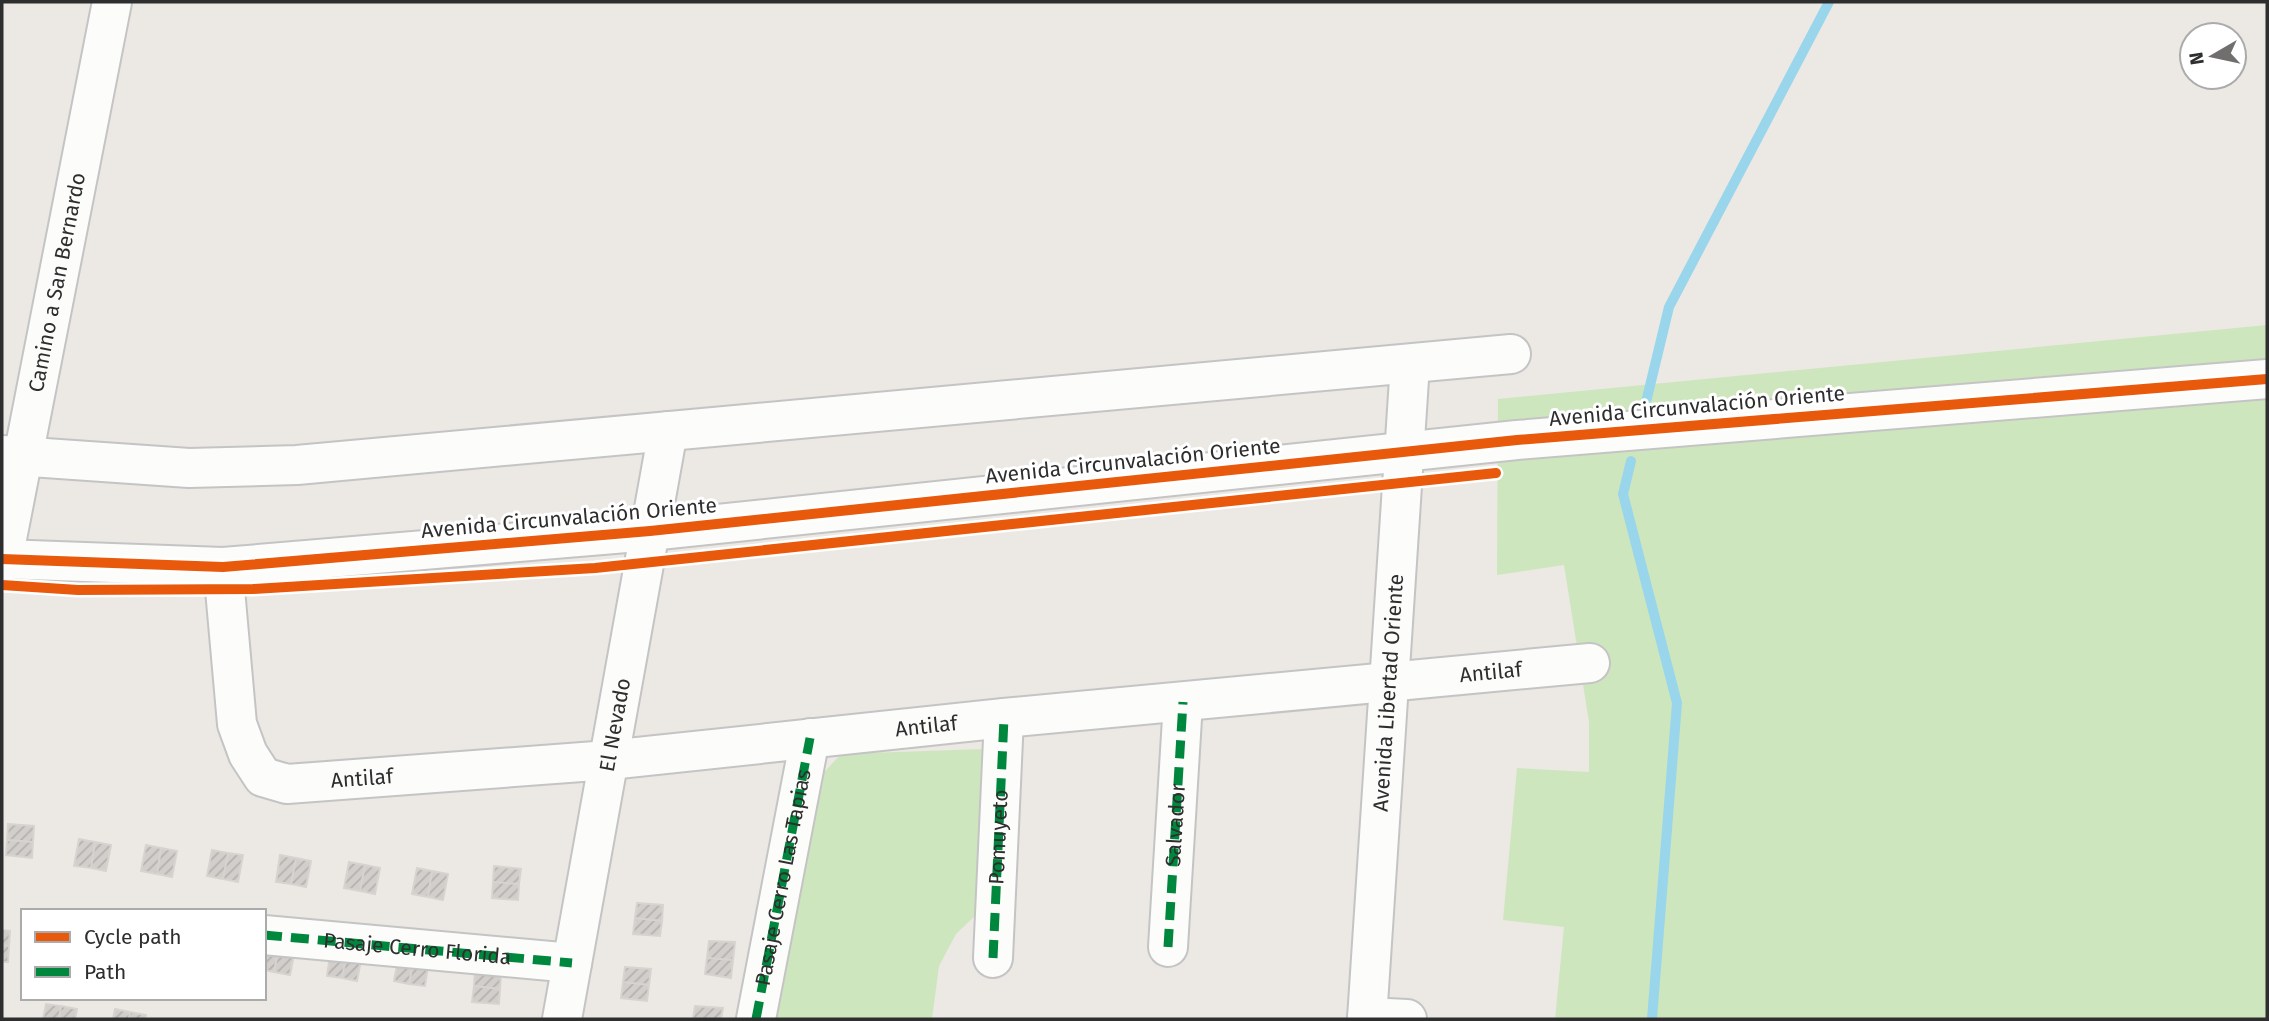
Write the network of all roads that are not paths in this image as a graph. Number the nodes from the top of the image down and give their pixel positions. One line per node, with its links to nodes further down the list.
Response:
1 (112, 2): 7 (street, Camino a San Bernardo)
2 (1511, 354): 3 (street)
3 (1410, 364): 5 (street); 6 (street, Avenida Libertad Oriente)
4 (2267, 379): 6 (street, Avenida Circunvalación Oriente)
5 (668, 431): 7 (street); 8 (street, El Nevado)
6 (1404, 452): 8 (street, Avenida Circunvalación Oriente); 12 (street, Avenida Libertad Oriente)
7 (12, 456): 9 (street, Camino a San Bernardo)
8 (650, 531): 10 (street, Avenida Circunvalación Oriente); 16 (street, El Nevado)
9 (2, 561): 10 (street, Avenida Circunvalación Oriente)
10 (223, 567): 16 (street, Antilaf)
11 (1590, 663): 12 (street, Antilaf)
12 (1388, 684): 13 (street, Antilaf); 21 (street, Avenida Libertad Oriente)
13 (1183, 702): 14 (street, Antilaf); 18 (street, Salvador)
14 (1004, 718): 15 (street, Antilaf); 19 (street, Pomuyeto)
15 (810, 738): 16 (street, Antilaf); 23 (street, Pasaje Cerro Las Tapias)
16 (609, 760): 20 (street, El Nevado)
17 (266, 935): 20 (street, Pasaje Cerro Florida)
18 (1168, 947)
19 (993, 958)
20 (572, 963): 22 (street, El Nevado)
21 (1367, 1018): 24 (street)
22 (562, 1019)
23 (755, 1019)
24 (1407, 1019)

